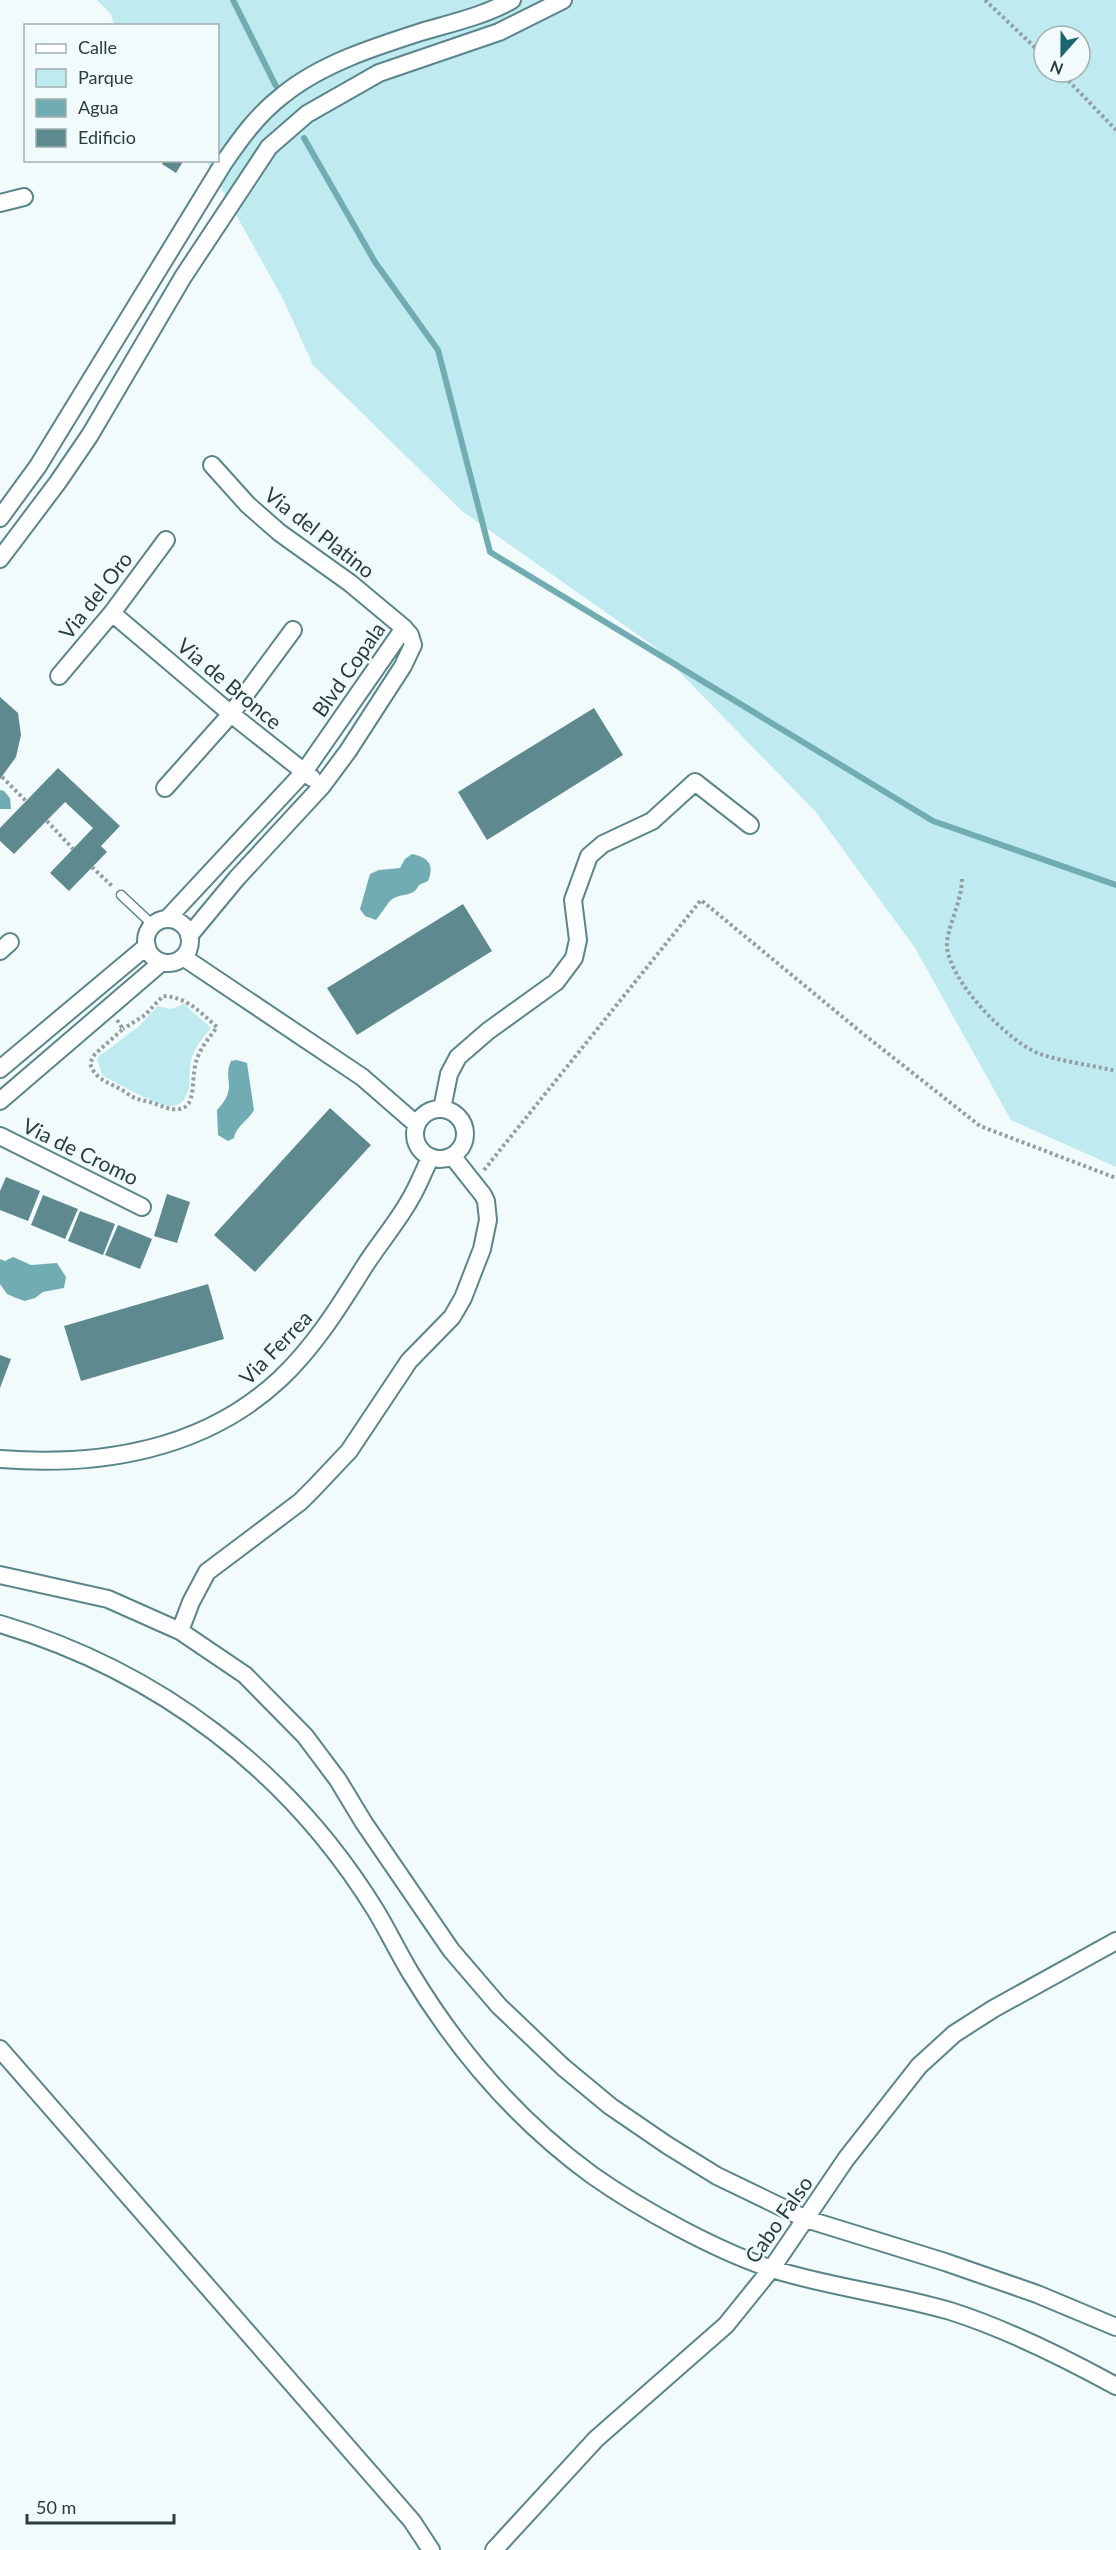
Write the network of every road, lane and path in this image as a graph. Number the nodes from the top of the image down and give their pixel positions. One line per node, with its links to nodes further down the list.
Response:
1 (512, 0): 5 (street)
2 (563, 0): 7 (street)
3 (985, 0): 4 (path)
4 (1032, 45)
5 (318, 73): 7 (street); 9 (street)
6 (1072, 84): 8 (path)
7 (334, 97): 10 (street)
8 (1116, 130)
9 (244, 133): 10 (street); 14 (street)
10 (269, 147): 16 (street)
11 (24, 197): 12 (street)
12 (0, 202)
13 (212, 465): 18 (street, Via del Platino)
14 (0, 518)
15 (166, 540): 17 (street, Via del Oro)
16 (0, 559)
17 (112, 613): 20 (street, Via del Oro); 21 (street, Via de Bronce)
18 (404, 628): 22 (street, Blvd Copala); 24 (street, Blvd Copala)
19 (293, 630): 21 (street)
20 (59, 676)
21 (231, 714): 22 (street, Via de Bronce); 25 (street)
22 (304, 772): 24 (street, Via de Bronce); 33 (street, Blvd Copala)
23 (2, 777): 26 (path)
24 (322, 786): 34 (street, Blvd Copala)
25 (165, 788)
26 (26, 801)
27 (47, 821): 29 (path)
28 (750, 825): 43 (street)
29 (73, 849)
30 (92, 867): 32 (path)
31 (962, 879): 41 (path)
32 (121, 895): 33 (lane)
33 (160, 922): 34 (street); 35 (street, Blvd Copala)
34 (189, 936): 36 (street, Blvd Copala)
35 (147, 946): 37 (street); 40 (street)
36 (183, 957): 37 (street); 44 (street)
37 (162, 962): 38 (street)
38 (110, 1006): 39 (path); 42 (street)
39 (123, 1029): 39 (path)
40 (0, 1069)
41 (1116, 1071)
42 (3, 1092)
43 (442, 1109): 44 (street); 46 (street)
44 (416, 1124): 47 (street)
45 (0, 1136): 50 (street, Via de Cromo)
46 (453, 1157): 47 (street); 49 (street)
47 (430, 1158): 51 (street, Via Ferrea)
48 (1116, 1178): 49 (path)
49 (474, 1183): 54 (street)
50 (142, 1207)
51 (0, 1459)
52 (0, 1575): 54 (street)
53 (0, 1624): 58 (street)
54 (180, 1631): 57 (street)
55 (1116, 1941): 57 (street, Cabo Falso)
56 (0, 2049): 61 (street)
57 (806, 2219): 58 (street, Cabo Falso); 59 (street)
58 (772, 2268): 60 (street); 62 (street, Cabo Falso)
59 (1116, 2327)
60 (1116, 2386)
61 (431, 2550)
62 (494, 2550)

